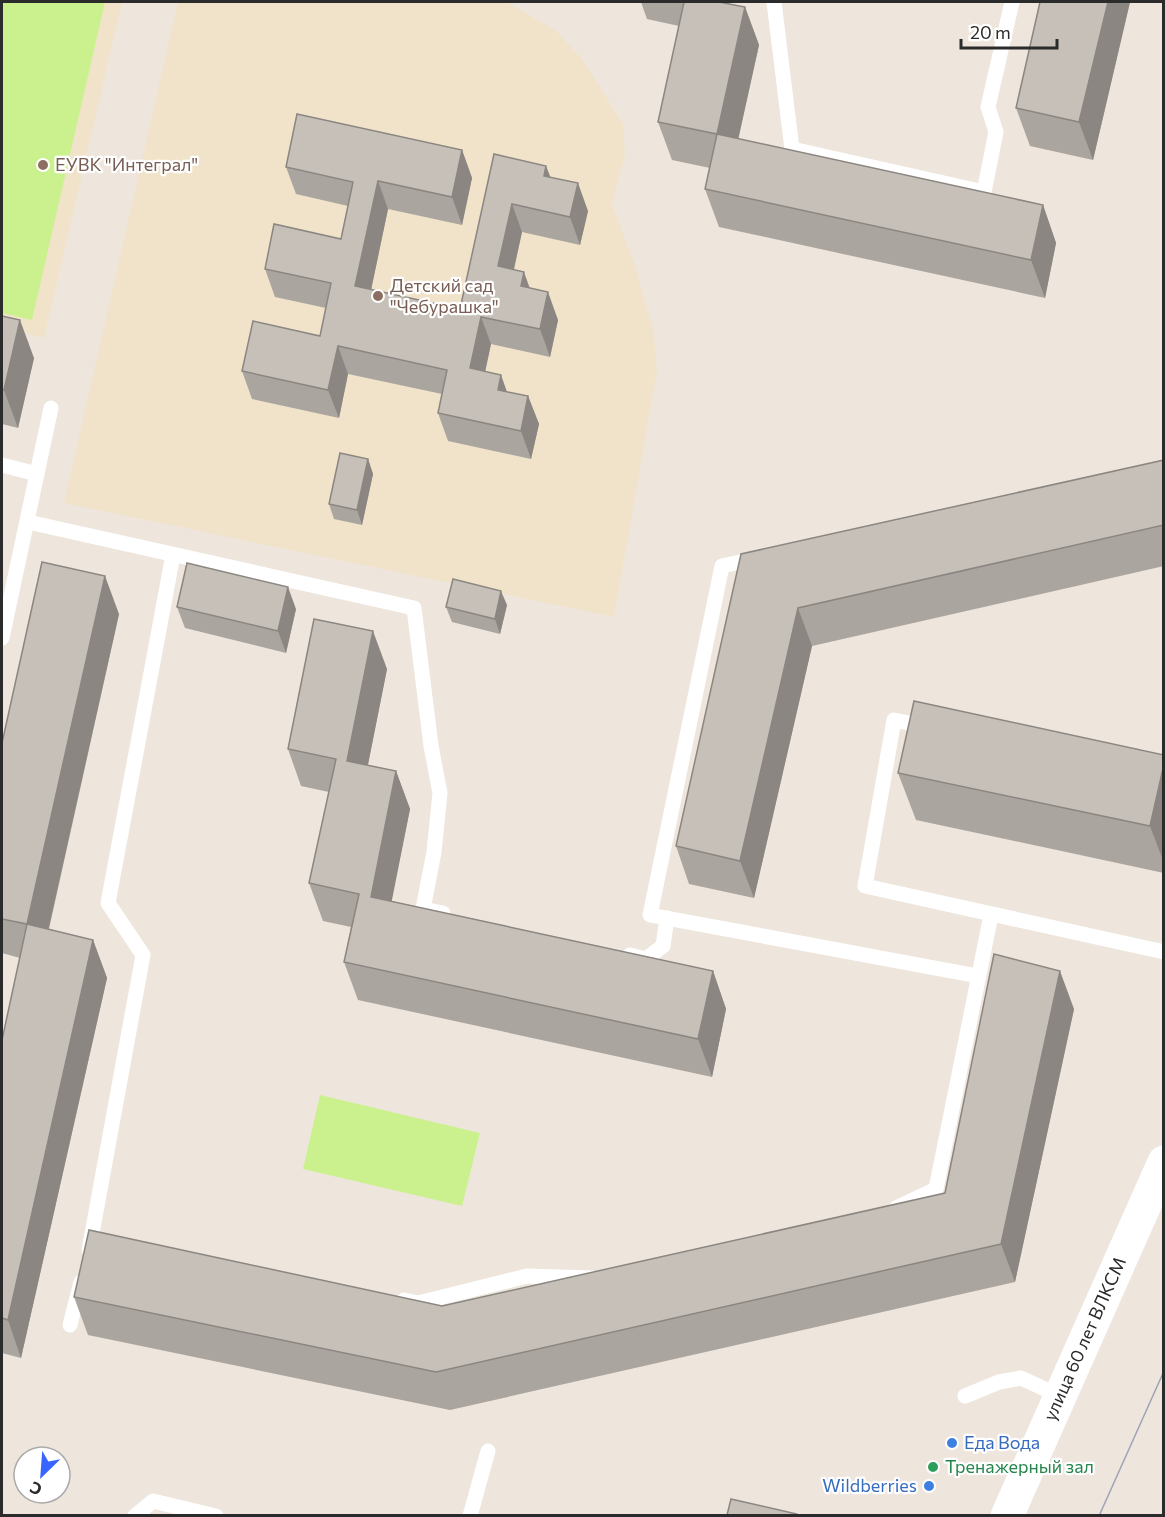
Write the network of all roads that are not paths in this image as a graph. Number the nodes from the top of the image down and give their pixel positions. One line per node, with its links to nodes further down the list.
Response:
1 (774, 2): 2 (lane)
2 (1012, 2)
3 (51, 408): 5 (lane)
4 (2, 465): 5 (lane)
5 (37, 474): 6 (lane)
6 (28, 522): 7 (lane); 9 (lane)
7 (173, 555): 12 (lane); 21 (lane)
8 (768, 555): 13 (lane)
9 (2, 638)
10 (941, 730): 11 (lane)
11 (991, 915): 15 (lane); 16 (lane)
12 (458, 917)
13 (667, 918): 14 (lane); 16 (lane)
14 (610, 951)
15 (1164, 952)
16 (978, 975): 18 (lane)
17 (1164, 1162): 23 (street, улица 60 лет ВЛКСМ)
18 (882, 1212)
19 (603, 1278): 20 (lane)
20 (395, 1298)
21 (70, 1325)
22 (965, 1396): 23 (lane)
23 (1060, 1396): 28 (street, улица 60 лет ВЛКСМ)
24 (488, 1451): 27 (lane)
25 (135, 1515): 26 (lane)
26 (216, 1515)
27 (470, 1515)
28 (1007, 1515)

